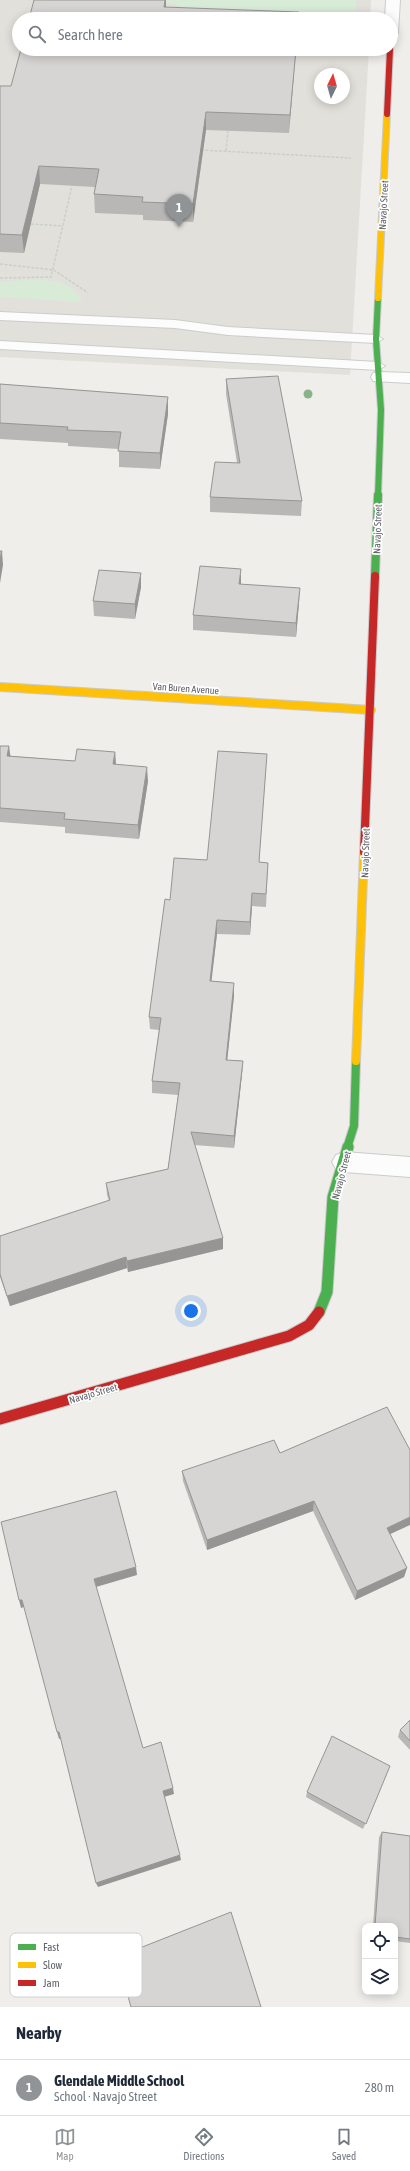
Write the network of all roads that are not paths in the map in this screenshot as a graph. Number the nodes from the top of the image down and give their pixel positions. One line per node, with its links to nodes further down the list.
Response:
1 (393, 0): 2 (street)
2 (392, 12)
3 (390, 56): 5 (street, Navajo Street)
4 (0, 316): 5 (lane)
5 (376, 339): 7 (street, Navajo Street)
6 (0, 345): 7 (lane)
7 (378, 372): 8 (street); 10 (street, Navajo Street)
8 (410, 378)
9 (0, 688): 10 (street, Van Buren Avenue)
10 (371, 710): 11 (street, Navajo Street)
11 (344, 1162): 12 (street); 13 (street, Navajo Street)
12 (410, 1167)
13 (0, 1419)

